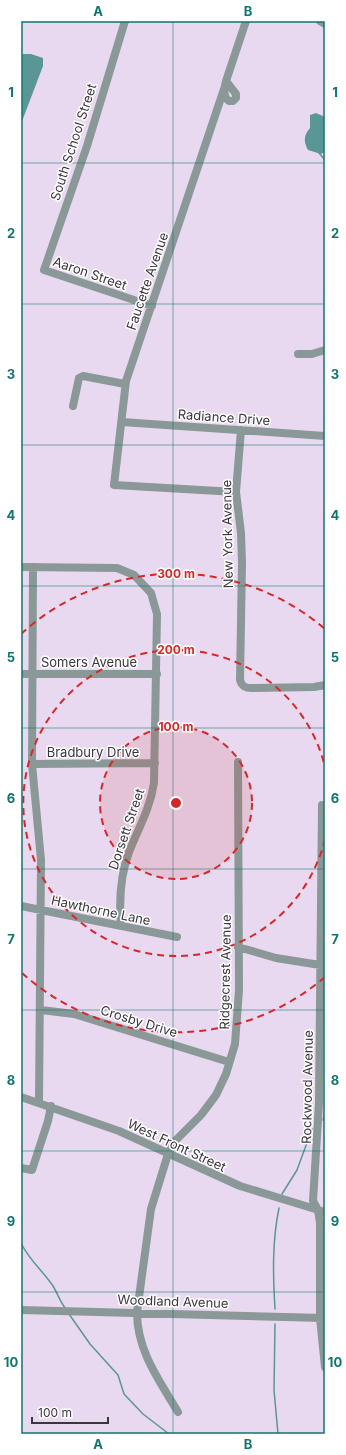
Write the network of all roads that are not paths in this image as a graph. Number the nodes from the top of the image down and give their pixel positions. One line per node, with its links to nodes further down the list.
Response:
1 (125, 21): 5 (street, South School Street)
2 (246, 21): 6 (street, Faucette Avenue)
3 (320, 21): 4 (street)
4 (325, 24)
5 (44, 270): 6 (street, Aaron Street)
6 (152, 306): 9 (street, Faucette Avenue)
7 (325, 350): 8 (street)
8 (298, 354)
9 (126, 384): 10 (street); 11 (street, Faucette Avenue)
10 (73, 406)
11 (122, 422): 12 (street, Radiance Drive); 14 (street, Faucette Avenue)
12 (241, 430): 13 (street, Radiance Drive); 14 (street, New York Avenue)
13 (325, 436)
14 (236, 492): 20 (street, New York Avenue)
15 (21, 567): 16 (street, Dorsett Street)
16 (33, 567): 18 (street); 19 (street, Dorsett Street)
17 (21, 674): 18 (street, Somers Avenue)
18 (32, 674): 19 (street, Somers Avenue); 23 (street)
19 (157, 674): 22 (street, Dorsett Street)
20 (325, 685)
21 (238, 762): 29 (street, Ridgecrest Avenue)
22 (155, 763): 23 (street, Bradbury Drive); 27 (street, Dorsett Street)
23 (32, 764): 26 (street)
24 (322, 805): 30 (street, Rockwood Avenue)
25 (21, 906): 26 (street, Hawthorne Lane)
26 (41, 909): 27 (street, Hawthorne Lane); 31 (street)
27 (121, 925): 28 (street, Hawthorne Lane)
28 (177, 938)
29 (238, 947): 30 (street); 32 (street, Ridgecrest Avenue)
30 (320, 965): 38 (street, Rockwood Avenue)
31 (41, 1010): 32 (street, Crosby Drive); 34 (street)
32 (229, 1062): 36 (street, Ridgecrest Avenue)
33 (21, 1096): 34 (street, West Front Street)
34 (39, 1102): 35 (street, West Front Street)
35 (51, 1106): 36 (street, West Front Street); 37 (street)
36 (168, 1154): 38 (street, West Front Street); 40 (street, Ridgecrest Avenue)
37 (21, 1168)
38 (321, 1211): 41 (street, Rockwood Avenue)
39 (21, 1310): 40 (street, Woodland Avenue)
40 (137, 1312): 41 (street, Woodland Avenue); 43 (street, Ridgecrest Avenue)
41 (322, 1318): 42 (street, Rockwood Avenue)
42 (325, 1367)
43 (178, 1412)

